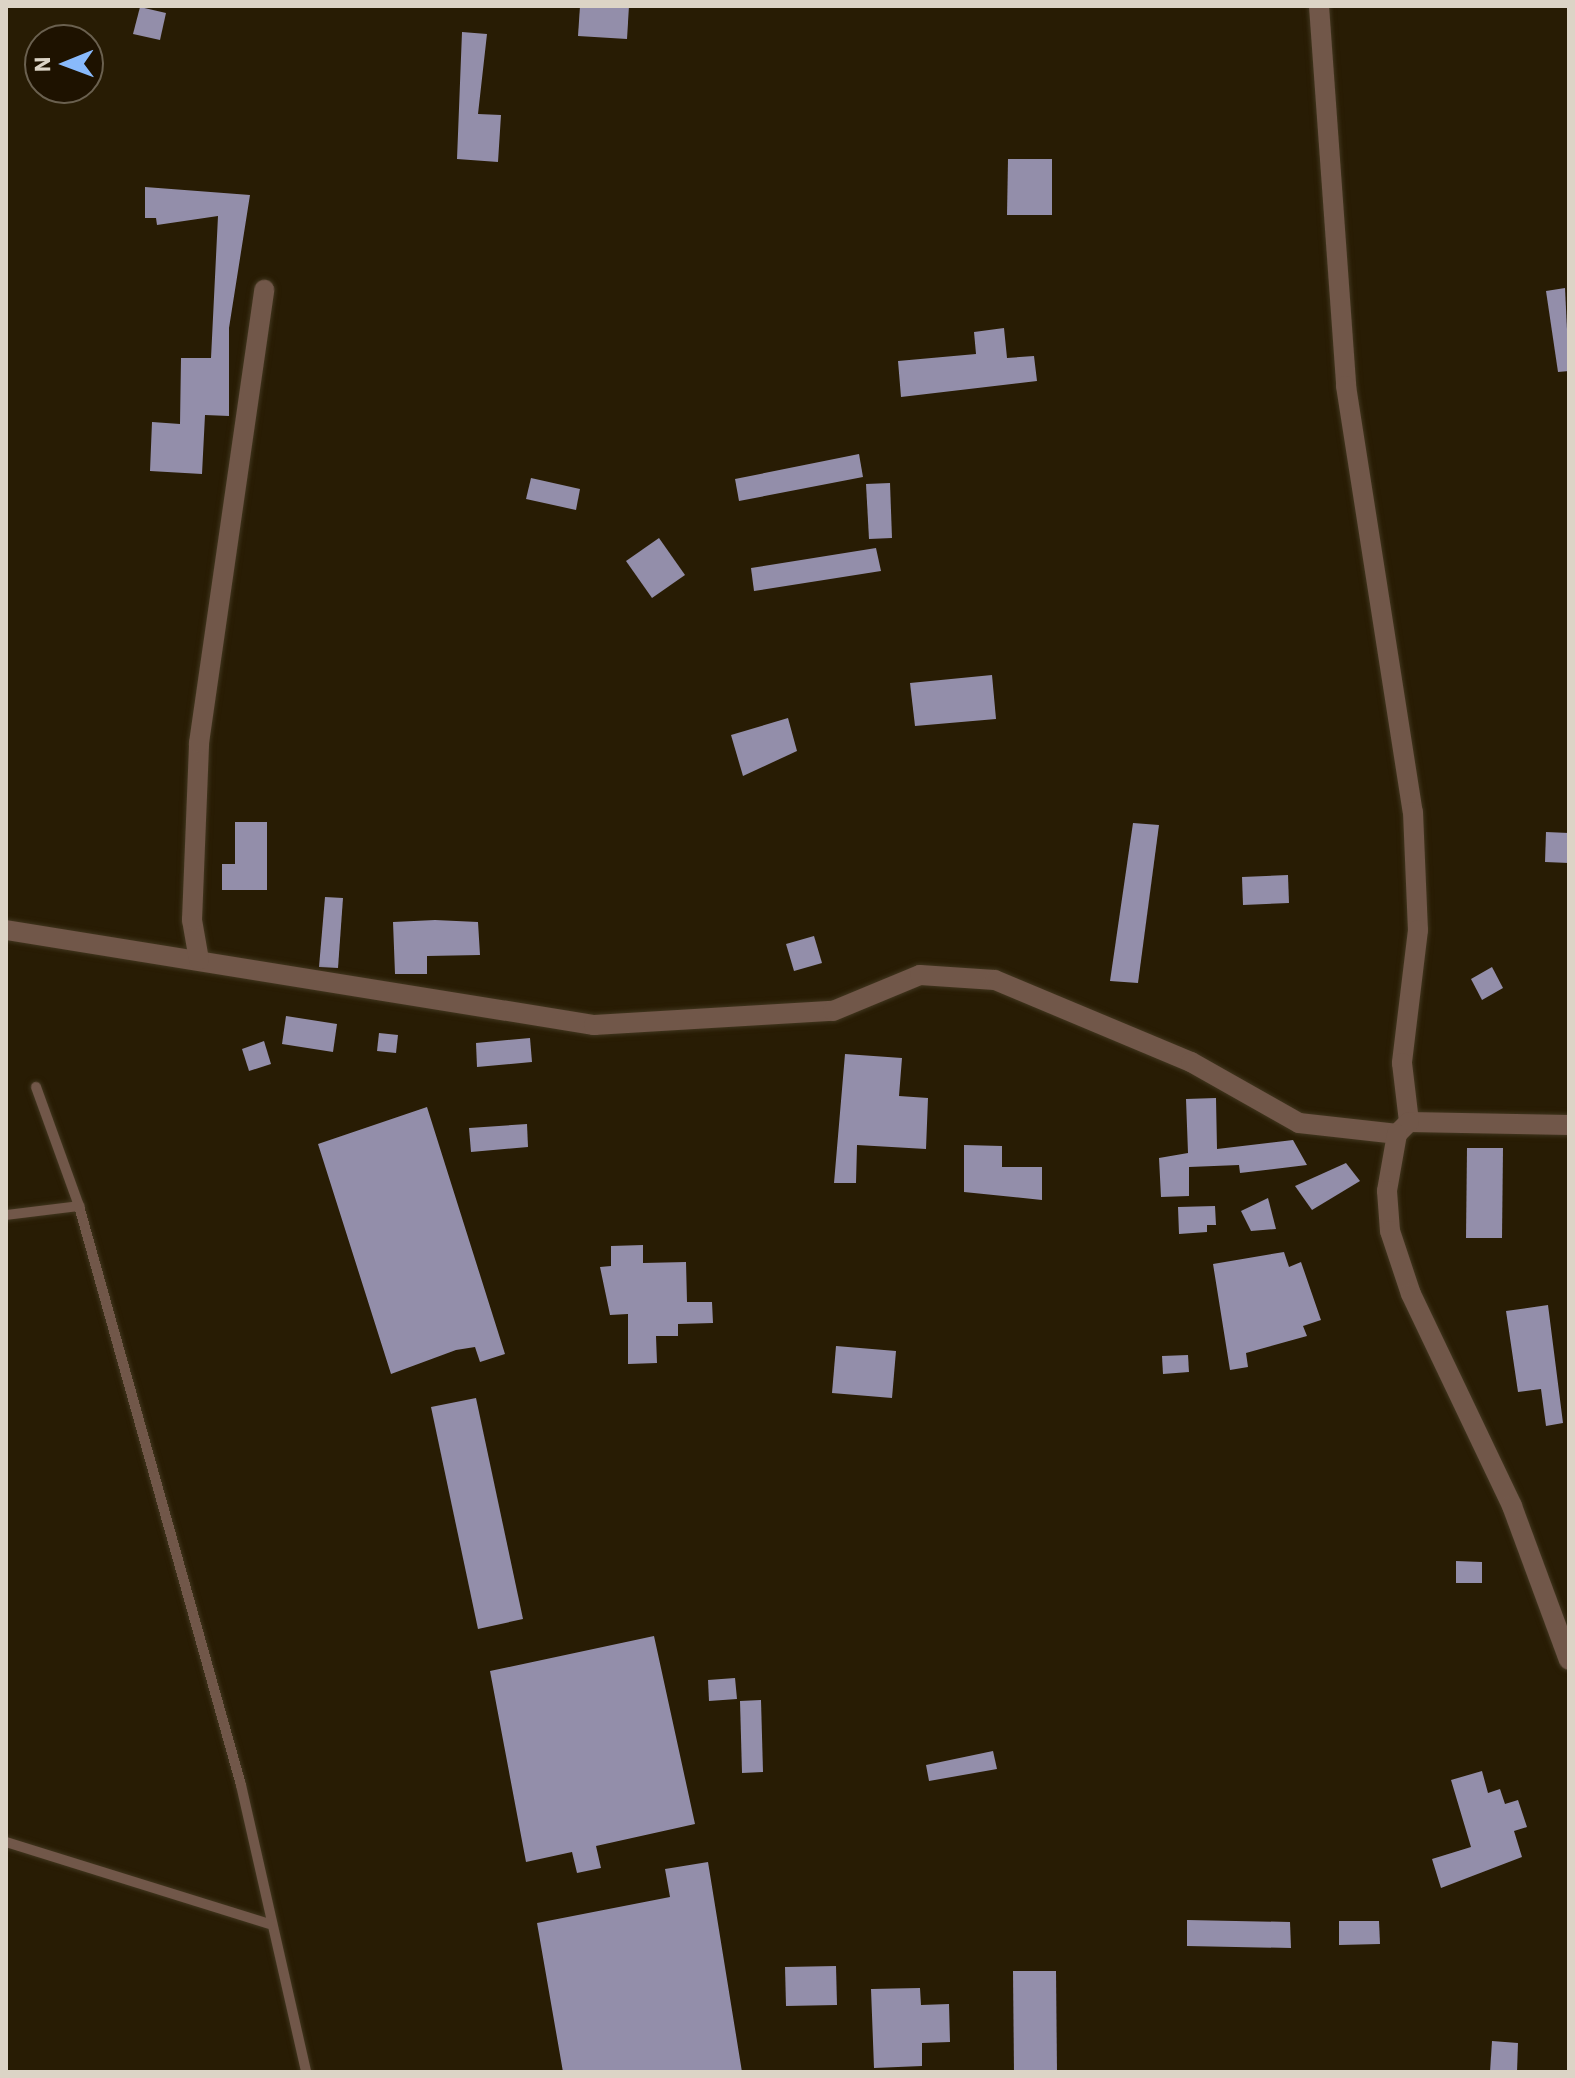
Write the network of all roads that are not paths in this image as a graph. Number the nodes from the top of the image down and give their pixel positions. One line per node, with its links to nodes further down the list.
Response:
1 (1319, 6): 7 (street)
2 (264, 290): 4 (street)
3 (6, 930): 4 (street)
4 (199, 960): 7 (street)
5 (36, 1087): 8 (lane)
6 (1569, 1125): 7 (street)
7 (1403, 1128): 10 (street)
8 (79, 1206): 9 (lane); 12 (lane)
9 (6, 1215)
10 (1569, 1660)
11 (6, 1842): 12 (lane)
12 (270, 1924): 13 (lane)
13 (306, 2072)

